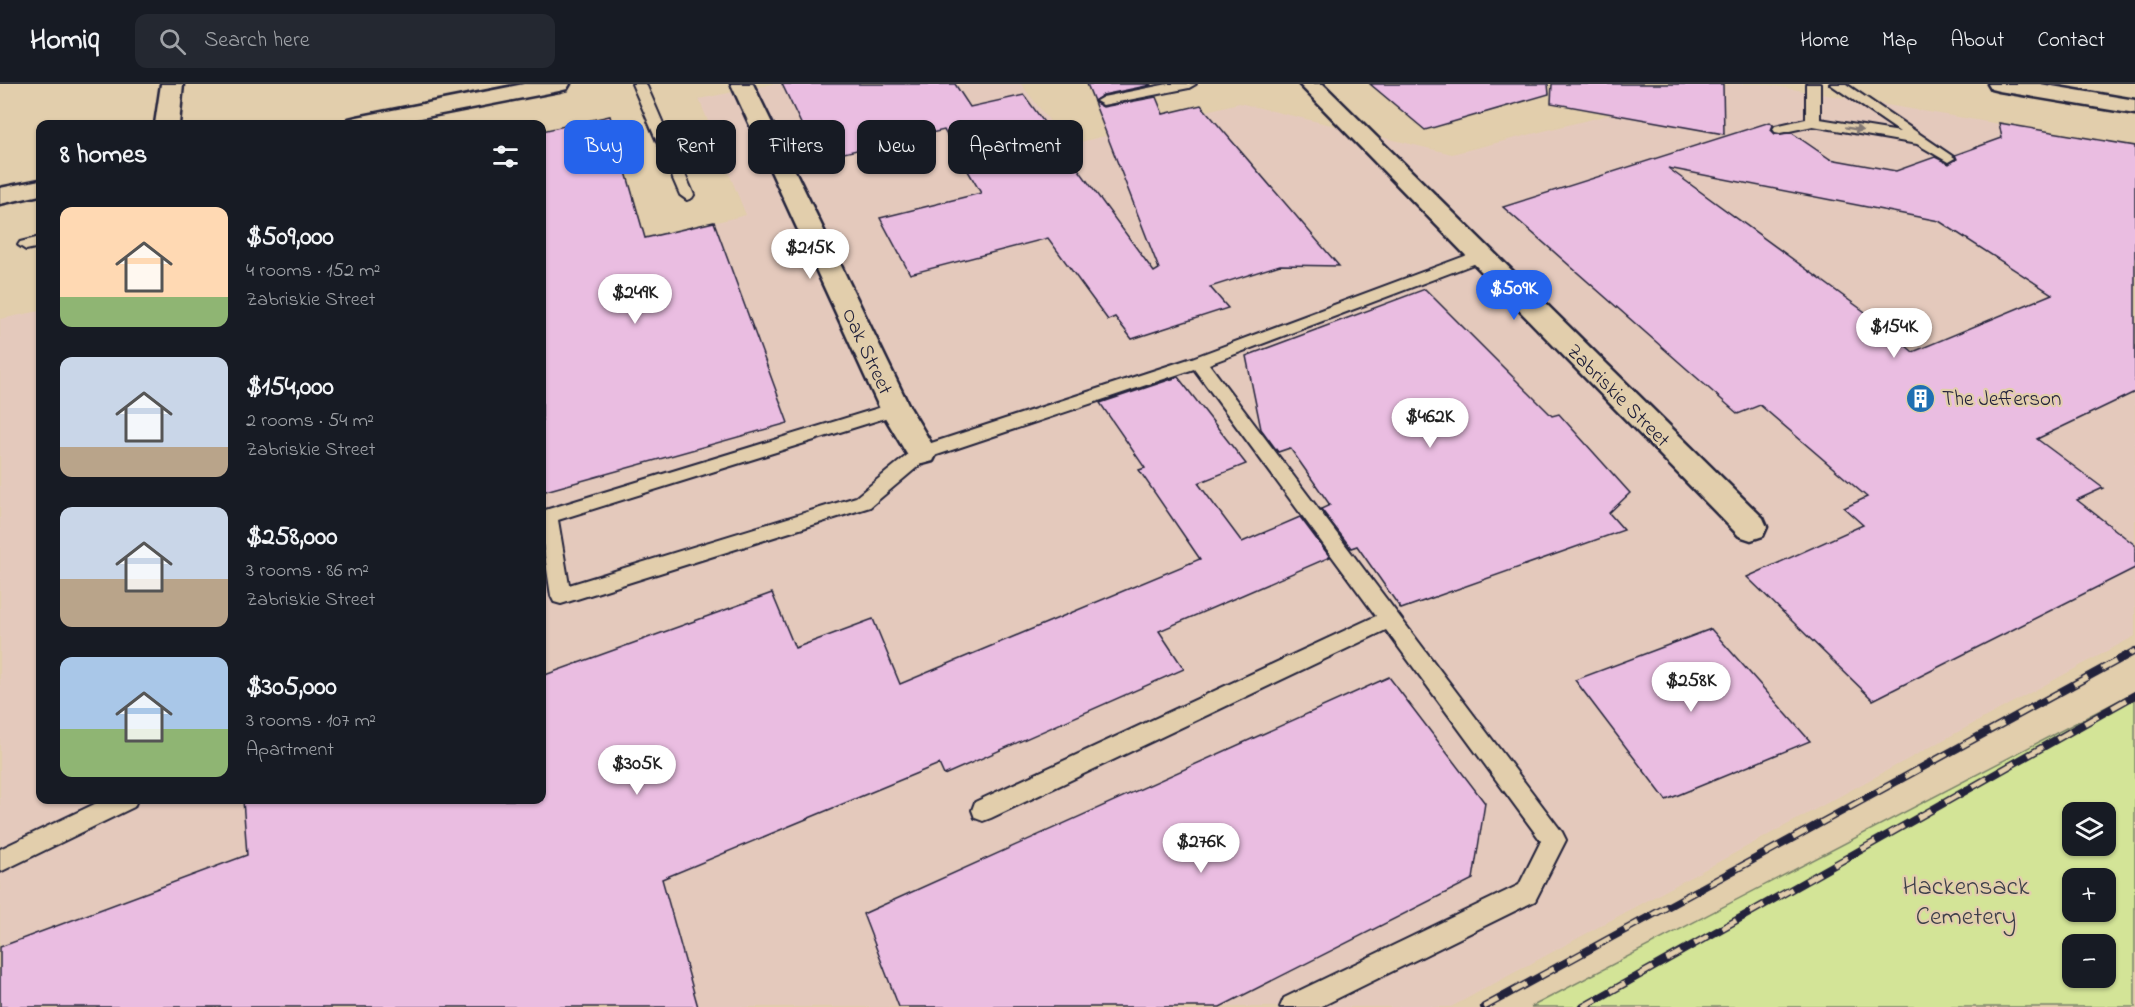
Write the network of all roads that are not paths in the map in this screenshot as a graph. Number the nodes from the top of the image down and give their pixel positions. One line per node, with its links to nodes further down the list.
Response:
1 (172, 84): 12 (street)
2 (559, 84): 13 (street)
3 (639, 84): 19 (lane)
4 (742, 84): 23 (street, Oak Street)
5 (1189, 84): 10 (lane)
6 (1310, 84): 21 (street, Zabriskie Street)
7 (1813, 84): 14 (lane)
8 (1837, 84): 16 (lane)
9 (1999, 84): 11 (street)
10 (1102, 101)
11 (2135, 107)
12 (168, 120)
13 (377, 120)
14 (1813, 122): 15 (lane); 16 (lane, one-way to 16)
15 (1780, 129)
16 (1921, 140): 17 (lane)
17 (1948, 158)
18 (36, 189): 20 (street)
19 (687, 195)
20 (0, 196)
21 (1481, 255): 22 (lane); 25 (street, Zabriskie Street)
22 (1198, 362): 24 (lane); 26 (lane)
23 (895, 409): 24 (street, Oak Street); 24 (lane)
24 (922, 453)
25 (1751, 526)
26 (1390, 620): 28 (lane); 30 (lane)
27 (118, 804): 29 (lane)
28 (983, 810)
29 (0, 861)
30 (1293, 1007)

